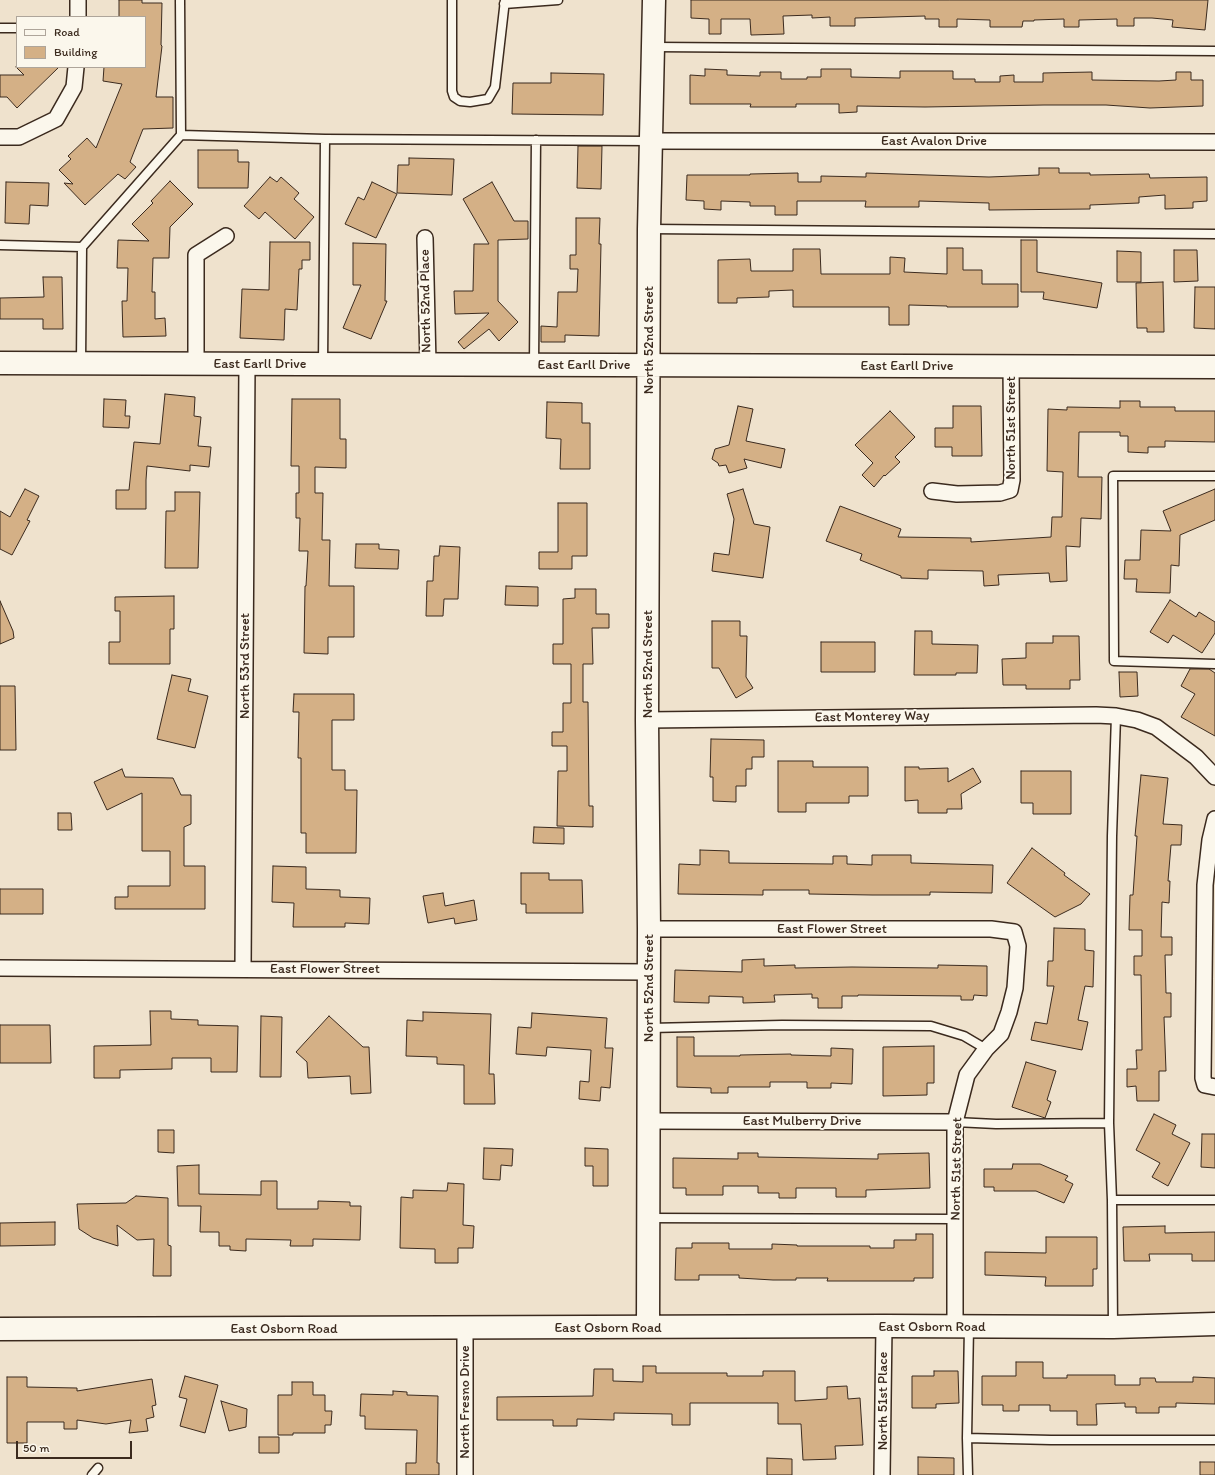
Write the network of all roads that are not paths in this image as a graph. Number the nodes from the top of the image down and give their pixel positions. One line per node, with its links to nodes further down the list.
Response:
1 (78, 0): 7 (street)
2 (180, 0): 13 (lane)
3 (452, 0): 6 (lane)
4 (558, 0): 6 (lane)
5 (654, 0): 10 (street, North 52nd Street)
6 (504, 2)
7 (78, 16)
8 (0, 28): 9 (lane)
9 (16, 28)
10 (653, 47): 11 (lane); 17 (street, North 52nd Street)
11 (1215, 51)
12 (76, 68): 14 (street)
13 (181, 135): 15 (lane); 24 (lane)
14 (0, 137)
15 (325, 139): 16 (lane); 29 (lane)
16 (536, 140): 17 (lane); 31 (lane)
17 (652, 141): 18 (street, East Avalon Drive); 19 (street, North 52nd Street)
18 (1215, 142)
19 (650, 229): 20 (lane); 32 (street, North 52nd Street)
20 (1215, 234)
21 (226, 236): 27 (street)
22 (425, 238): 30 (street, North 52nd Place)
23 (0, 245): 24 (lane)
24 (82, 247): 26 (lane)
25 (0, 363): 26 (street, East Earll Drive)
26 (81, 363): 27 (street, East Earll Drive)
27 (196, 364): 28 (street, East Earll Drive)
28 (247, 364): 29 (street, East Earll Drive); 45 (street, North 53rd Street)
29 (323, 364): 30 (street, East Earll Drive)
30 (428, 364): 31 (street, East Earll Drive)
31 (534, 364): 32 (street, East Earll Drive)
32 (650, 365): 33 (street, East Earll Drive); 39 (street, North 52nd Street)
33 (1011, 366): 34 (street, East Earll Drive); 36 (street, North 51st Street)
34 (1215, 367)
35 (1215, 476): 37 (lane)
36 (932, 491)
37 (1215, 664)
38 (1116, 716): 39 (street, East Monterey Way); 40 (street); 52 (lane)
39 (647, 720): 42 (street, North 52nd Street)
40 (1215, 777)
41 (1215, 819): 49 (street)
42 (650, 929): 43 (street, East Flower Street); 46 (street, North 52nd Street)
43 (1014, 932): 48 (street, North 51st Street)
44 (0, 968): 45 (street, East Flower Street)
45 (243, 968): 46 (street, East Flower Street)
46 (649, 972): 47 (street, North 52nd Street)
47 (649, 1028): 48 (lane); 50 (street, North 52nd Street)
48 (986, 1050): 51 (street, North 51st Street)
49 (1210, 1086)
50 (649, 1120): 51 (street, East Mulberry Drive); 55 (street, North 52nd Street)
51 (956, 1122): 52 (lane); 56 (street, North 51st Street)
52 (1109, 1123): 53 (lane)
53 (1112, 1200): 54 (lane); 61 (lane)
54 (1215, 1200)
55 (648, 1218): 56 (lane); 59 (street, North 52nd Street)
56 (956, 1219): 60 (street, North 51st Street)
57 (1215, 1324): 61 (street, East Osborn Road)
58 (884, 1326): 59 (street, East Osborn Road); 60 (street, East Osborn Road); 69 (street, North 51st Place)
59 (648, 1327): 62 (street, East Osborn Road)
60 (962, 1327): 61 (street, East Osborn Road); 64 (lane)
61 (1113, 1327)
62 (465, 1328): 63 (street, East Osborn Road); 68 (street, North Fresno Drive)
63 (0, 1329)
64 (967, 1438): 65 (lane); 70 (lane)
65 (1215, 1440)
66 (98, 1468): 67 (lane)
67 (92, 1475)
68 (465, 1475)
69 (882, 1475)
70 (968, 1475)

